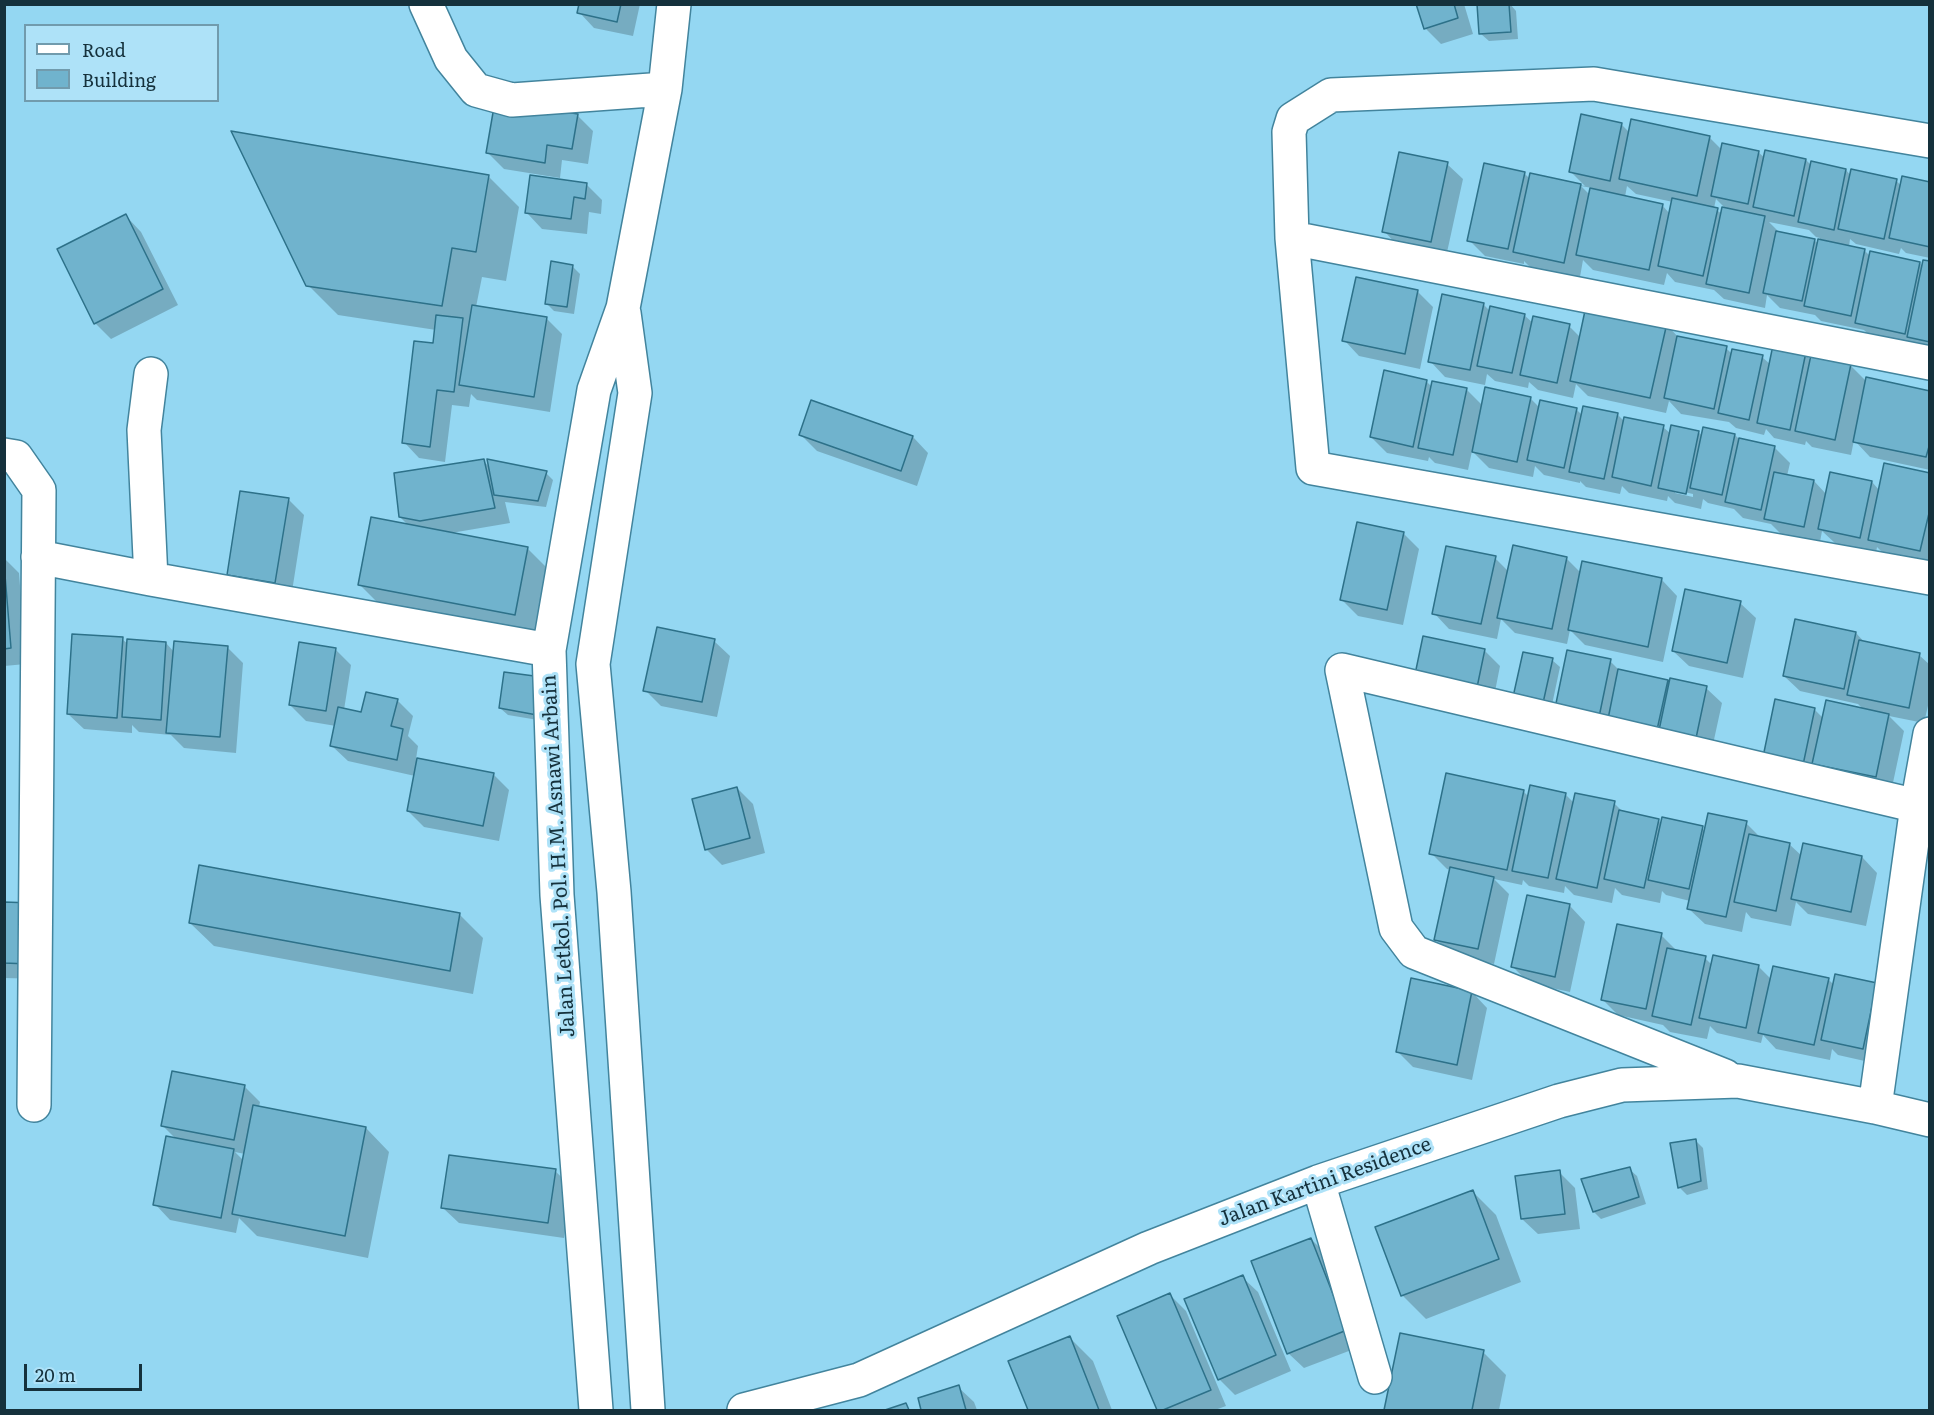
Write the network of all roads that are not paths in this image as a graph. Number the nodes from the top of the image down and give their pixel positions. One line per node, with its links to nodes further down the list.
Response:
1 (426, 4): 3 (street)
2 (674, 4): 3 (street, Jalan Letkol. Pol. H.M. Asnawi Arbain)
3 (664, 90): 6 (street, Jalan Letkol. Pol. H.M. Asnawi Arbain)
4 (1929, 141): 5 (street)
5 (1292, 238): 7 (street); 11 (street)
6 (623, 308): 13 (street, Jalan Letkol. Pol. H.M. Asnawi Arbain); 23 (street, Jalan Letkol. Pol. H.M. Asnawi Arbain)
7 (1929, 363)
8 (151, 374): 12 (street)
9 (4, 455): 10 (street)
10 (38, 556): 12 (street); 17 (street)
11 (1929, 578)
12 (151, 579): 13 (street)
13 (549, 650): 22 (street, Jalan Letkol. Pol. H.M. Asnawi Arbain)
14 (1929, 734): 15 (street)
15 (1923, 808): 16 (street); 18 (street)
16 (1738, 1081): 18 (street, Jalan Kartini Residence); 20 (street, Jalan Kartini Residence)
17 (34, 1106)
18 (1875, 1107): 19 (street, Jalan Kartini Residence)
19 (1929, 1120)
20 (1318, 1182): 21 (street); 24 (street, Jalan Kartini Residence)
21 (1375, 1377)
22 (596, 1410)
23 (648, 1410)
24 (744, 1410)

